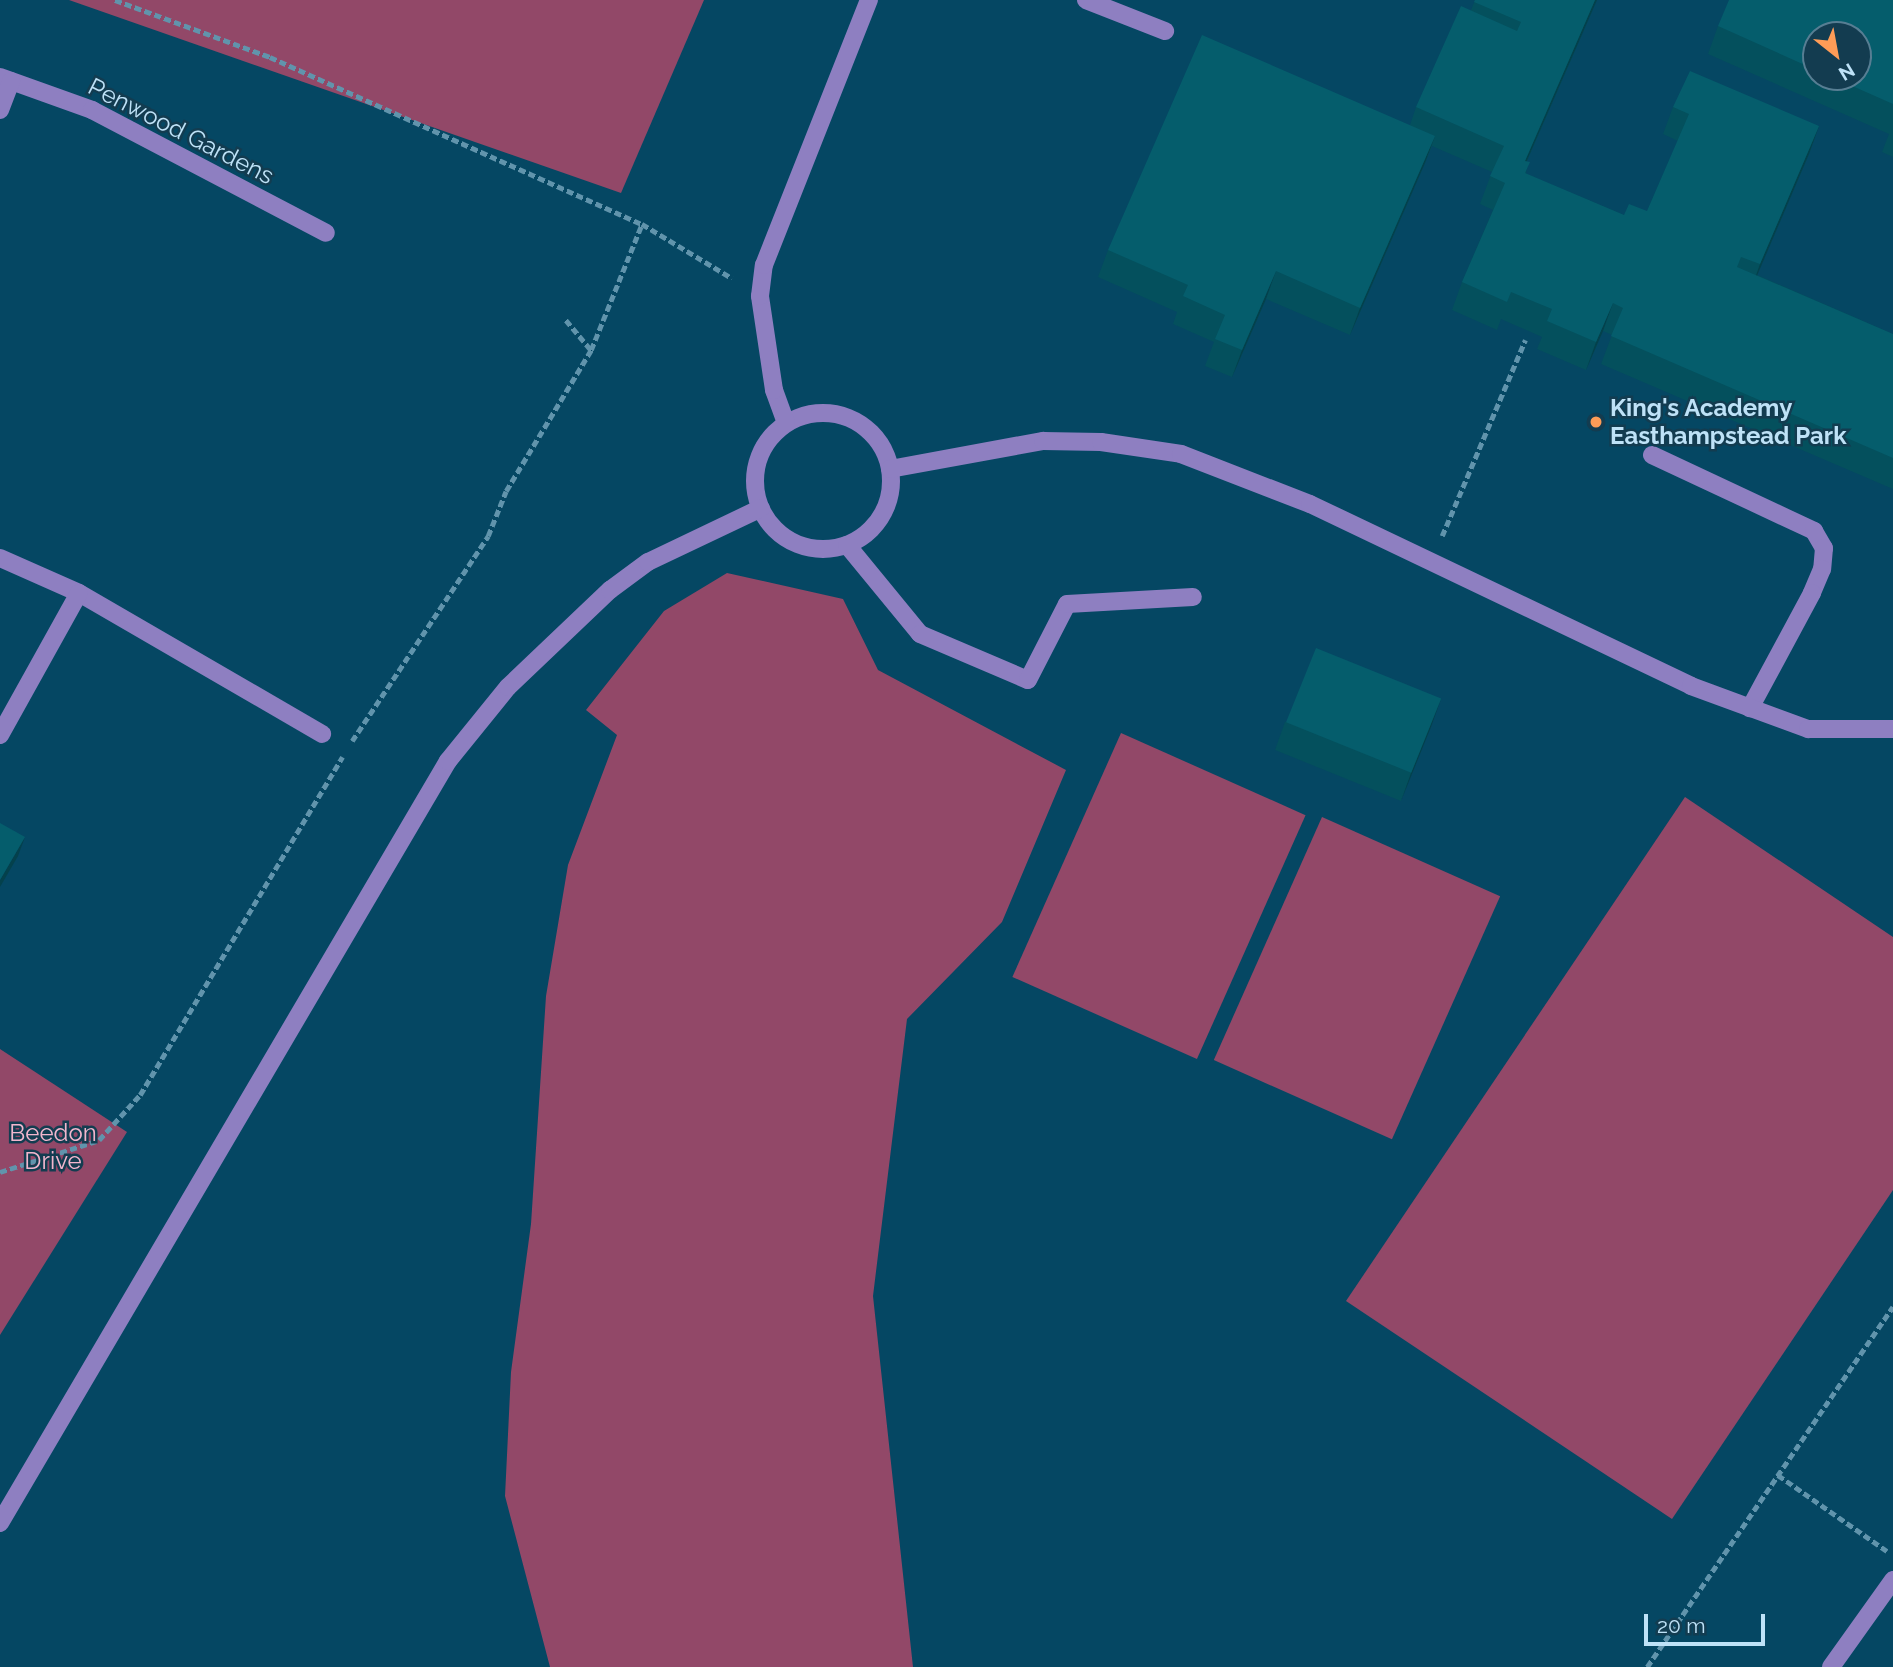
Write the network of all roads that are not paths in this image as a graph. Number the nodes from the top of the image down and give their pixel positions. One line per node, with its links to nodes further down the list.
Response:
1 (869, 0): 7 (street)
2 (1086, 0): 3 (street)
3 (1165, 31)
4 (5, 79): 5 (street, Penwood Gardens); 6 (street, Penwood Gardens)
5 (0, 110)
6 (327, 233)
7 (786, 423): 9 (street); 10 (street)
8 (1651, 454): 15 (street)
9 (890, 469): 11 (street); 15 (street)
10 (761, 508): 11 (street); 19 (street)
11 (847, 545): 14 (street)
12 (0, 558): 13 (street)
13 (79, 593): 17 (street); 18 (street)
14 (1193, 597)
15 (1750, 708): 16 (street)
16 (1893, 729)
17 (322, 734)
18 (0, 735)
19 (0, 1523)
20 (1893, 1580): 21 (street)
21 (1831, 1667)

